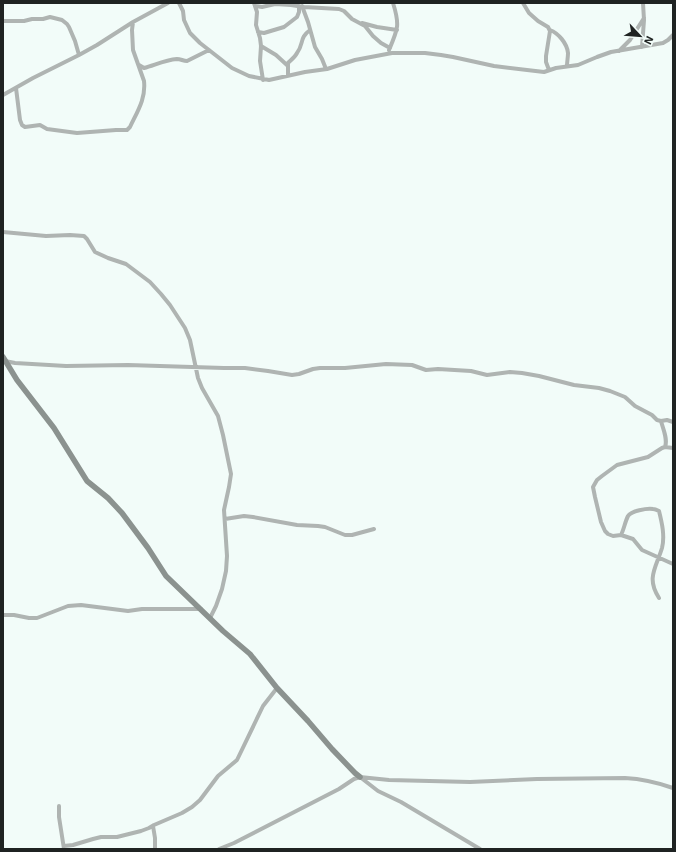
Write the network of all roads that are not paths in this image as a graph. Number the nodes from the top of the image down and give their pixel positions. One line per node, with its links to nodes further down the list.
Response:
1 (168, 3): 10 (street)
2 (179, 3): 20 (street)
3 (393, 3): 13 (street)
4 (523, 3): 14 (street)
5 (643, 3): 8 (street)
6 (255, 5): 7 (street); 15 (street)
7 (300, 6): 11 (street); 12 (street); 15 (street)
8 (644, 18): 18 (street); 21 (street)
9 (3, 21): 23 (street)
10 (133, 22): 23 (street); 24 (street)
11 (360, 22): 13 (street); 19 (street)
12 (310, 30): 25 (street); 27 (street)
13 (397, 30): 19 (street)
14 (550, 30): 26 (street); 28 (street)
15 (258, 32): 17 (street)
16 (673, 35): 18 (street)
17 (261, 46): 25 (street); 30 (street)
18 (642, 47): 21 (street)
19 (390, 48): 22 (street)
20 (209, 50): 24 (street); 30 (street)
21 (619, 51): 26 (street)
22 (387, 54): 27 (street); 28 (street)
23 (79, 55): 31 (street)
24 (139, 65): 31 (street)
25 (288, 66): 29 (street)
26 (568, 66): 28 (street)
27 (326, 69): 29 (street)
28 (549, 70)
29 (288, 76): 30 (street)
30 (263, 80)
31 (16, 88): 32 (street)
32 (3, 95)
33 (3, 232): 35 (street)
34 (4, 359): 35 (street); 46 (main road)
35 (196, 366): 36 (street); 40 (street)
36 (661, 421): 37 (street); 38 (street)
37 (673, 422)
38 (665, 447): 39 (street); 42 (street)
39 (673, 448)
40 (225, 519): 41 (street); 48 (street)
41 (374, 529)
42 (621, 535): 43 (street); 43 (street)
43 (658, 557): 44 (street); 45 (street)
44 (673, 564)
45 (659, 598)
46 (201, 609): 47 (street); 48 (main road)
47 (3, 616)
48 (210, 618): 49 (main road)
49 (277, 688): 50 (main road); 53 (street)
50 (360, 777): 51 (street); 56 (street); 57 (street)
51 (673, 788)
52 (59, 806): 54 (street)
53 (153, 826): 54 (street); 55 (street)
54 (64, 847)
55 (155, 849)
56 (219, 849)
57 (480, 849)

